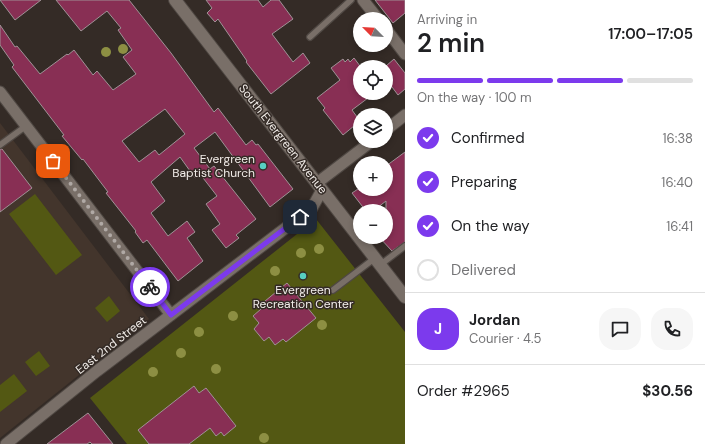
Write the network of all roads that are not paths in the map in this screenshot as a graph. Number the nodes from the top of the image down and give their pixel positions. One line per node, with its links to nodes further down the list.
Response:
1 (175, 0): 14 (street, South Evergreen Avenue)
2 (351, 0): 5 (lane)
3 (363, 0): 4 (street)
4 (372, 12)
5 (310, 37)
6 (393, 38): 7 (street)
7 (405, 54)
8 (0, 92): 11 (street)
9 (405, 115): 10 (street)
10 (393, 124)
11 (26, 126): 12 (lane); 19 (street)
12 (0, 145)
13 (364, 148): 14 (street, East 2nd Street)
14 (320, 186): 16 (street, South Evergreen Avenue); 19 (street, East 2nd Street)
15 (405, 246): 16 (lane)
16 (378, 262): 17 (lane); 18 (street, South Evergreen Avenue)
17 (333, 290)
18 (405, 297)
19 (171, 315): 20 (street, East 2nd Street)
20 (6, 444)

